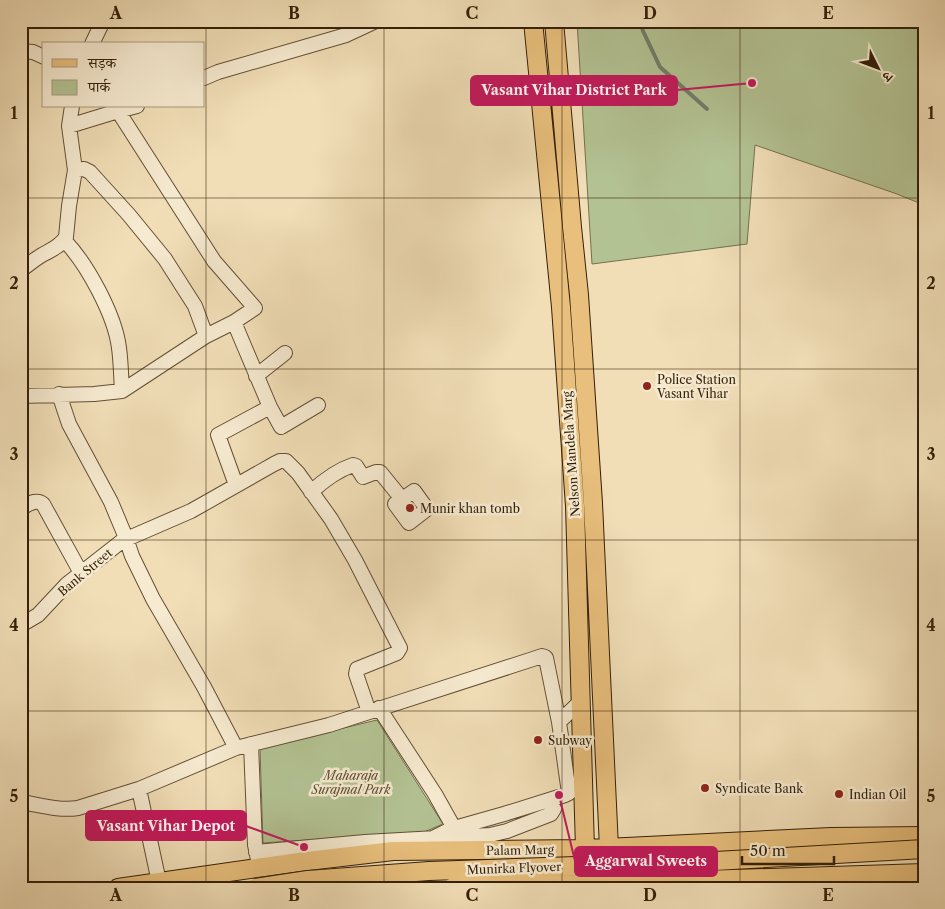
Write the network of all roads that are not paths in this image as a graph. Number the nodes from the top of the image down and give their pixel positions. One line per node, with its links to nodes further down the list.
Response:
1 (103, 21): 5 (street)
2 (376, 21): 8 (street)
3 (533, 21): 32 (main road, Nelson Mandela Marg)
4 (554, 21): 44 (main road, Nelson Mandela Marg)
5 (93, 42)
6 (21, 51): 7 (street)
7 (42, 56)
8 (205, 78)
9 (72, 108): 12 (street)
10 (129, 108): 11 (street)
11 (118, 111): 12 (street); 16 (street)
12 (69, 126): 13 (street)
13 (75, 170): 14 (street); 17 (street)
14 (65, 240): 15 (street); 20 (street)
15 (21, 270)
16 (234, 322): 17 (street); 19 (street)
17 (206, 336): 20 (street)
18 (285, 353): 19 (street)
19 (256, 376): 24 (street)
20 (122, 391): 21 (street)
21 (59, 394): 22 (street); 29 (street)
22 (21, 396)
23 (318, 404): 24 (street)
24 (270, 407): 25 (street)
25 (236, 485): 26 (street, Bank Street); 29 (street, Bank Street)
26 (311, 492): 27 (street); 33 (street)
27 (402, 499)
28 (21, 508): 30 (street)
29 (126, 538): 30 (street, Bank Street); 36 (street)
30 (81, 573): 31 (street, Bank Street)
31 (21, 625)
32 (581, 701): 34 (street); 38 (main road, Nelson Mandela Marg)
33 (374, 710): 34 (street); 35 (street); 41 (street)
34 (558, 722): 38 (street)
35 (251, 744): 36 (street); 47 (street)
36 (236, 748): 37 (street)
37 (139, 789): 40 (street); 49 (street)
38 (576, 792): 39 (street); 45 (main road, Nelson Mandela Marg)
39 (547, 800): 41 (street); 43 (street)
40 (21, 802)
41 (454, 828): 43 (street)
42 (924, 836): 44 (main road, Palam Marg)
43 (431, 839): 47 (street)
44 (609, 848): 45 (main road, Palam Marg); 54 (main road, Nelson Mandela Marg)
45 (585, 849): 47 (main road, Palam Marg); 53 (main road, Nelson Mandela Marg)
46 (924, 849): 51 (main road, Munirka Flyover, bridge)
47 (257, 860): 49 (main road, Palam Marg)
48 (924, 873): 52 (main road, Munirka Flyover, bridge)
49 (159, 882): 50 (main road, Palam Marg)
50 (129, 887)
51 (255, 888)
52 (452, 888)
53 (585, 888)
54 (608, 888)

